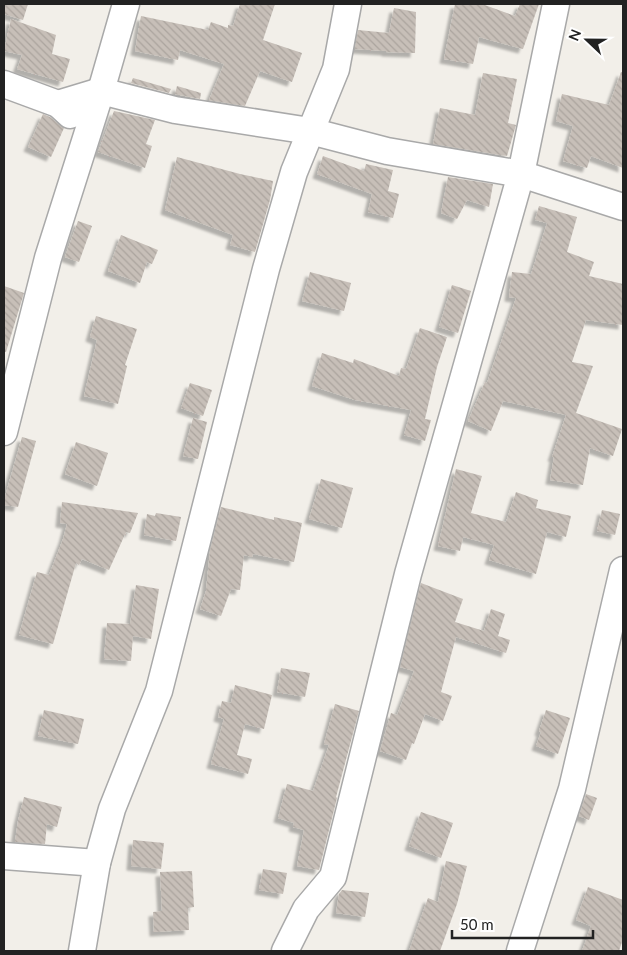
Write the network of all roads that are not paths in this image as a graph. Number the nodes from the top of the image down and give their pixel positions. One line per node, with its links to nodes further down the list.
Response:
1 (126, 4): 5 (street)
2 (348, 4): 8 (street)
3 (556, 4): 9 (street)
4 (4, 84): 6 (street)
5 (101, 91): 6 (street); 7 (street); 8 (street)
6 (58, 104): 7 (street)
7 (87, 130): 11 (street)
8 (310, 131): 9 (street); 14 (street)
9 (521, 174): 10 (street); 16 (street)
10 (623, 207)
11 (4, 432)
12 (623, 570): 17 (street)
13 (4, 856): 14 (street)
14 (96, 863): 15 (street)
15 (82, 951)
16 (286, 951)
17 (520, 951)

